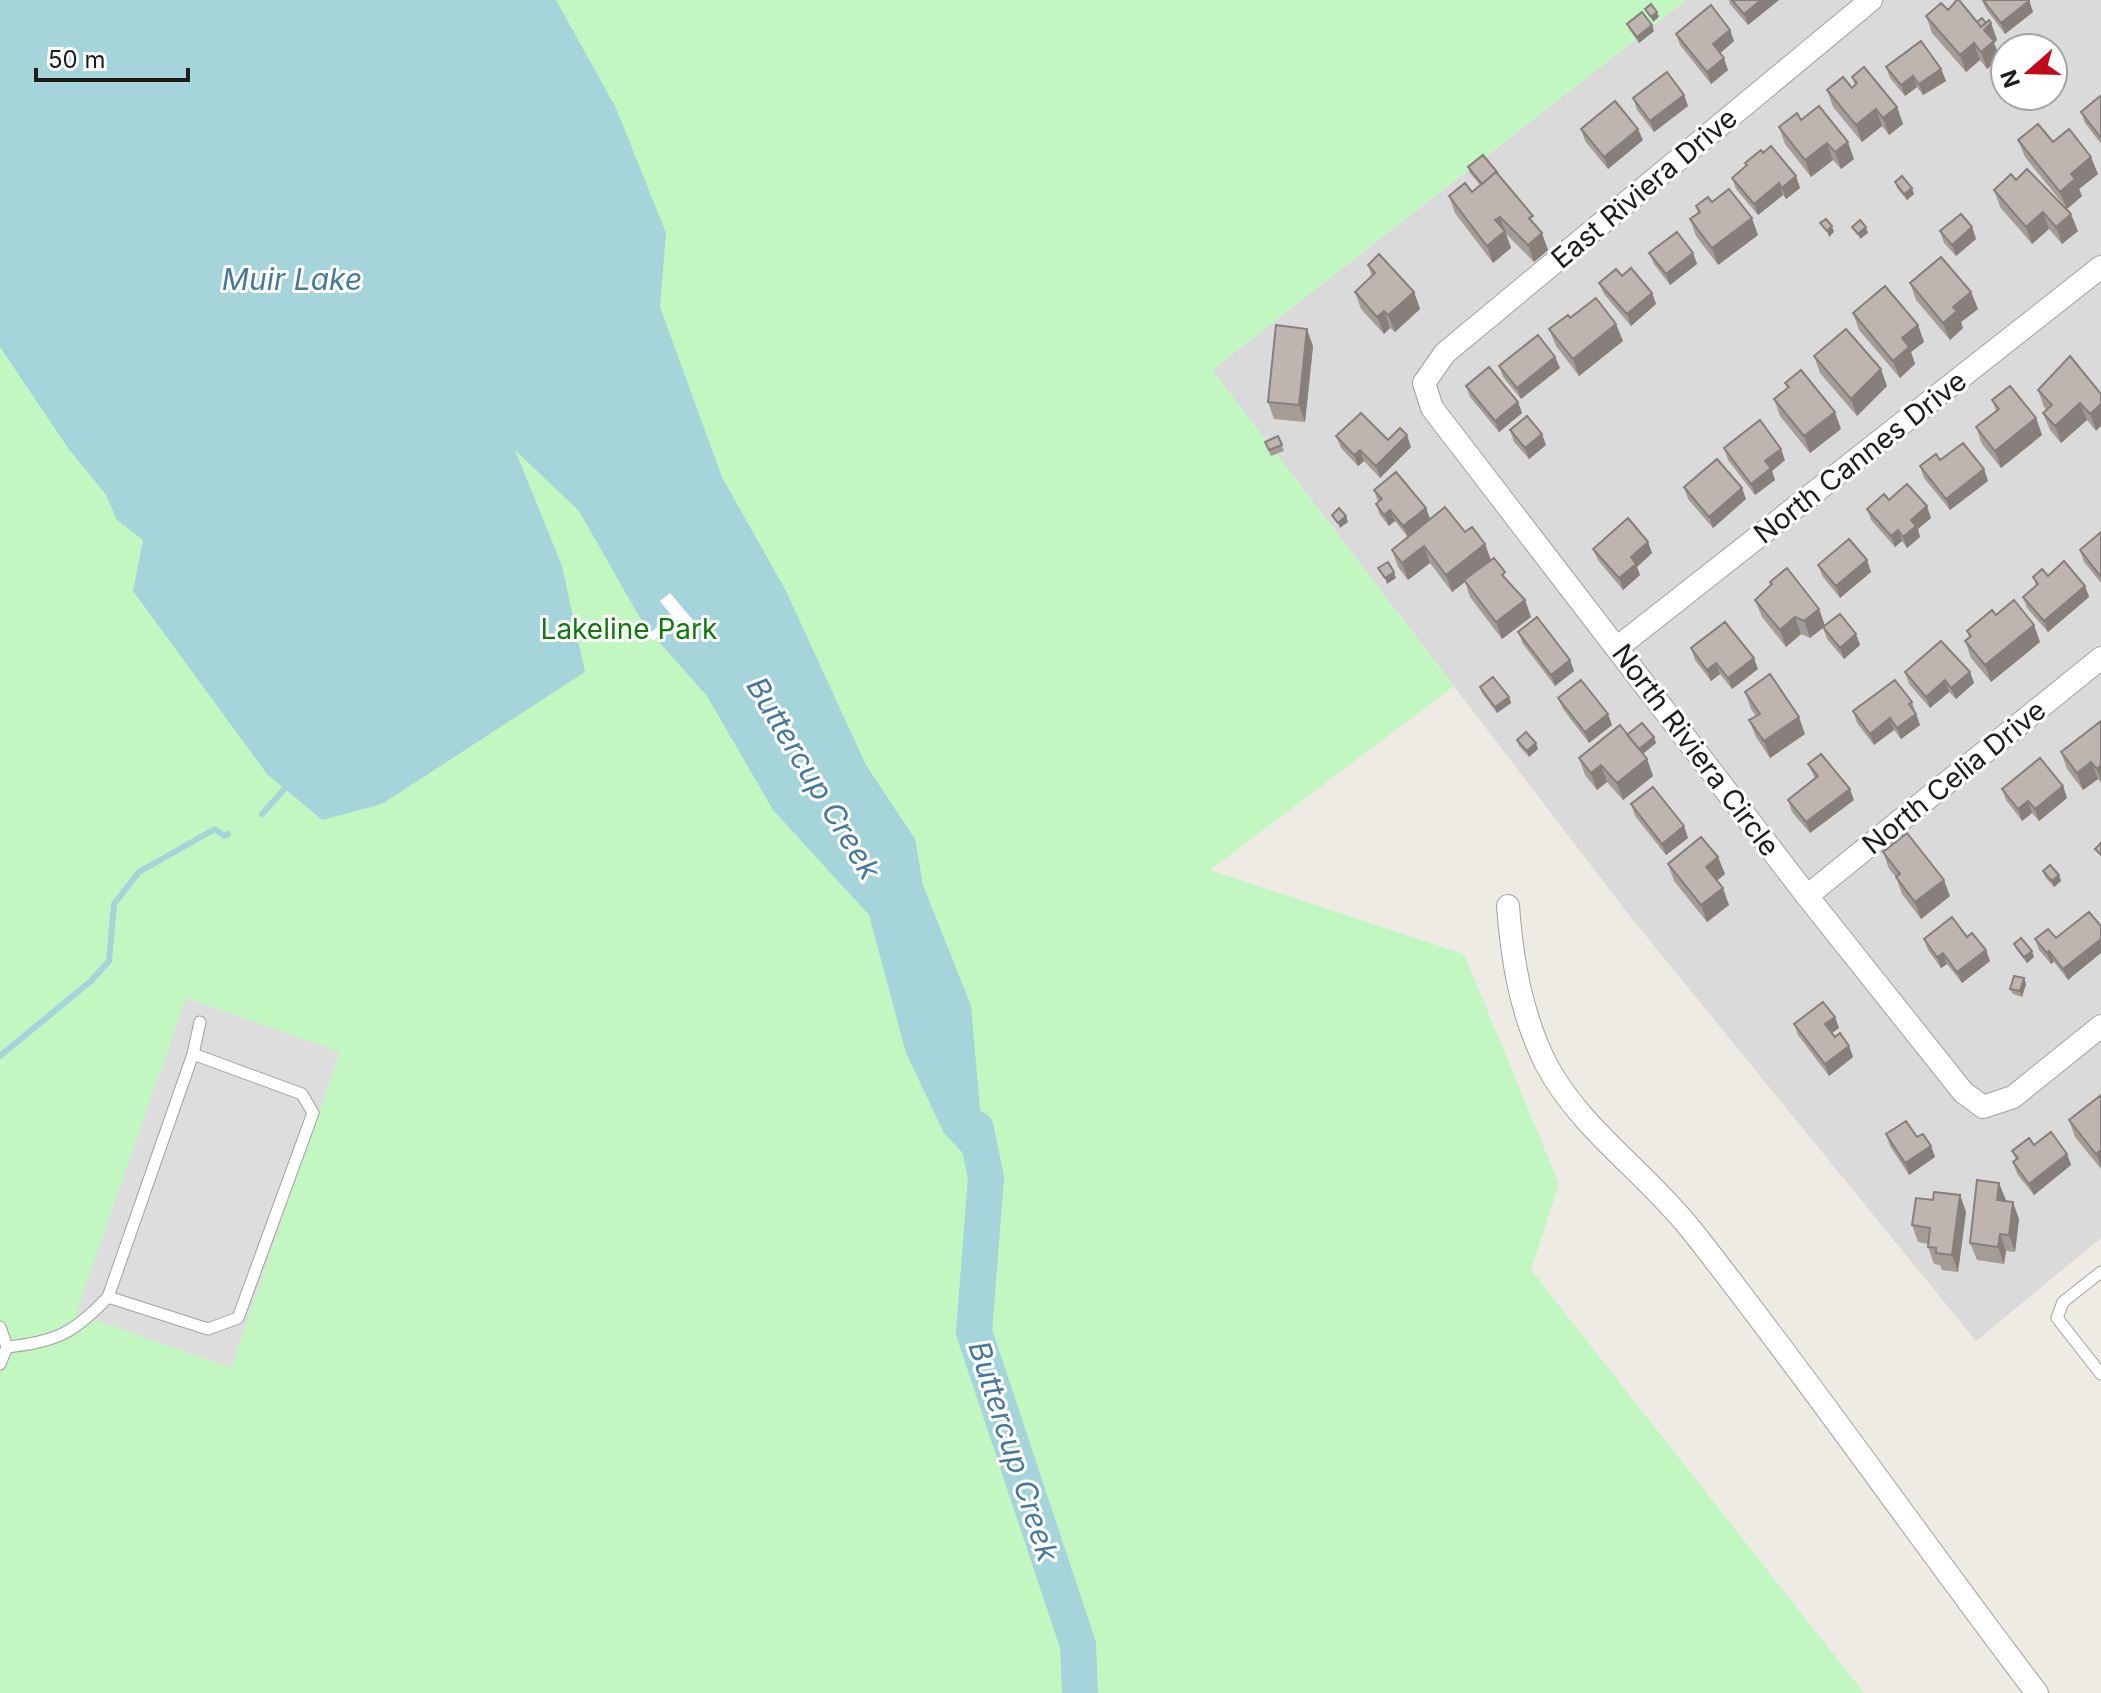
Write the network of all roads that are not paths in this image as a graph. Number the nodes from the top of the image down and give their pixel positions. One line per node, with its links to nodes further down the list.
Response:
1 (1871, 0): 3 (street, East Riviera Drive)
2 (2101, 267): 4 (street, North Cannes Drive)
3 (1424, 383): 4 (street, North Riviera Circle)
4 (1618, 647): 6 (street, North Riviera Circle)
5 (2101, 658): 6 (street, North Celia Drive)
6 (1807, 896): 9 (street, North Riviera Circle)
7 (1508, 906): 17 (street)
8 (200, 1022): 10 (lane)
9 (2101, 1026)
10 (193, 1054): 12 (lane); 12 (lane)
11 (2101, 1272): 16 (lane)
12 (108, 1297): 14 (lane)
13 (0, 1327): 14 (lane)
14 (7, 1347): 15 (lane)
15 (0, 1364)
16 (2101, 1374)
17 (2037, 1693)

